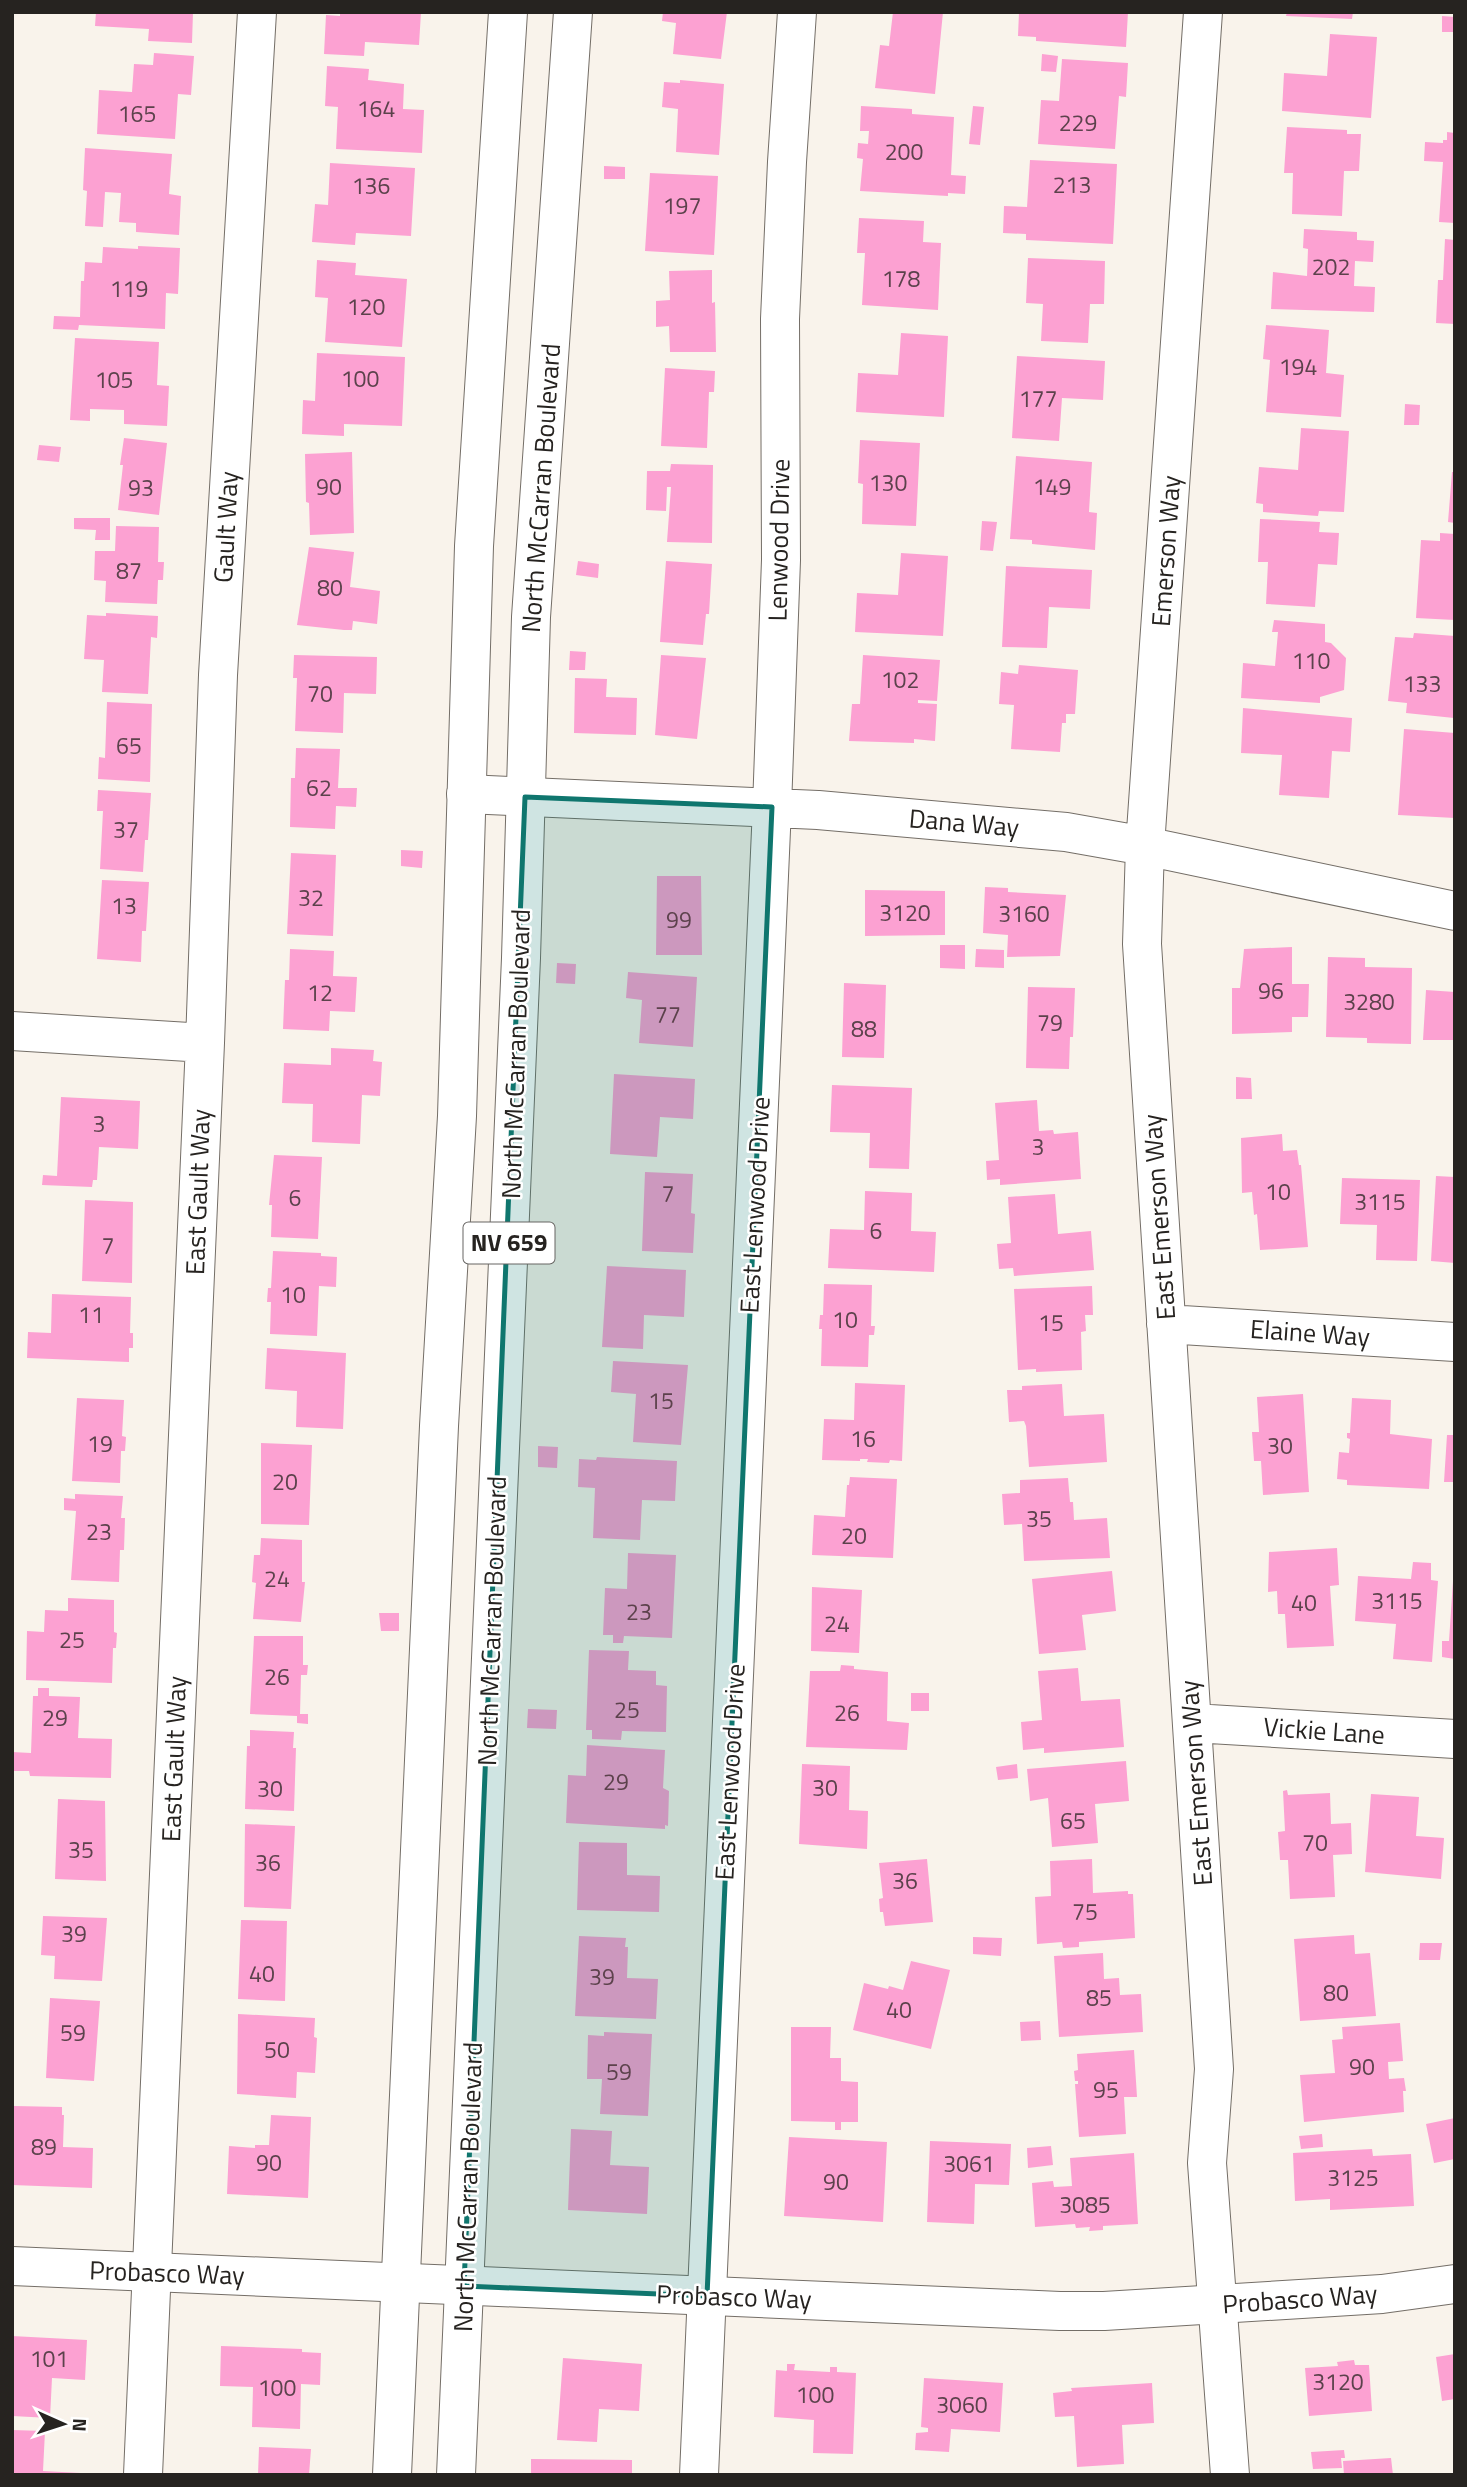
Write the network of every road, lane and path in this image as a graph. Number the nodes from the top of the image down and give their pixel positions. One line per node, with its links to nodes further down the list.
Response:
1 (257, 12): 12 (street, Gault Way)
2 (508, 12): 6 (street, NV 659)
3 (573, 12): 7 (street, North McCarran Boulevard / NV 659)
4 (797, 12): 8 (street, Lenwood Drive)
5 (1203, 12): 9 (street, Emerson Way)
6 (466, 794): 7 (street, Dana Way); 21 (street, NV 659)
7 (525, 797): 8 (street, Dana Way); 23 (street, North McCarran Boulevard / NV 659)
8 (772, 807): 9 (street, Dana Way); 13 (street, Lenwood Drive)
9 (1145, 846): 10 (street, Dana Way); 14 (street, Emerson Way)
10 (1455, 911)
11 (12, 1031): 12 (street)
12 (205, 1043): 20 (street, East Gault Way)
13 (761, 1069): 24 (street, East Lenwood Drive)
14 (1151, 1090): 15 (street, East Emerson Way)
15 (1166, 1324): 16 (street, Elaine Way); 17 (street, East Emerson Way)
16 (1455, 1342)
17 (1193, 1723): 18 (street, Vickie Lane); 25 (street, East Emerson Way)
18 (1455, 1739)
19 (12, 2266): 20 (street, Probasco Way)
20 (151, 2272): 21 (street, Probasco Way); 26 (street, East Gault Way)
21 (402, 2283): 23 (street, Probasco Way); 27 (street, NV 659)
22 (1455, 2284): 25 (street, Probasco Way)
23 (464, 2286): 24 (street, Probasco Way); 28 (street, North McCarran Boulevard / NV 659)
24 (707, 2296): 25 (street, Probasco Way); 29 (street, East Lenwood Drive)
25 (1219, 2305): 30 (street, East Emerson Way)
26 (143, 2475)
27 (392, 2475)
28 (456, 2475)
29 (699, 2475)
30 (1230, 2475)

